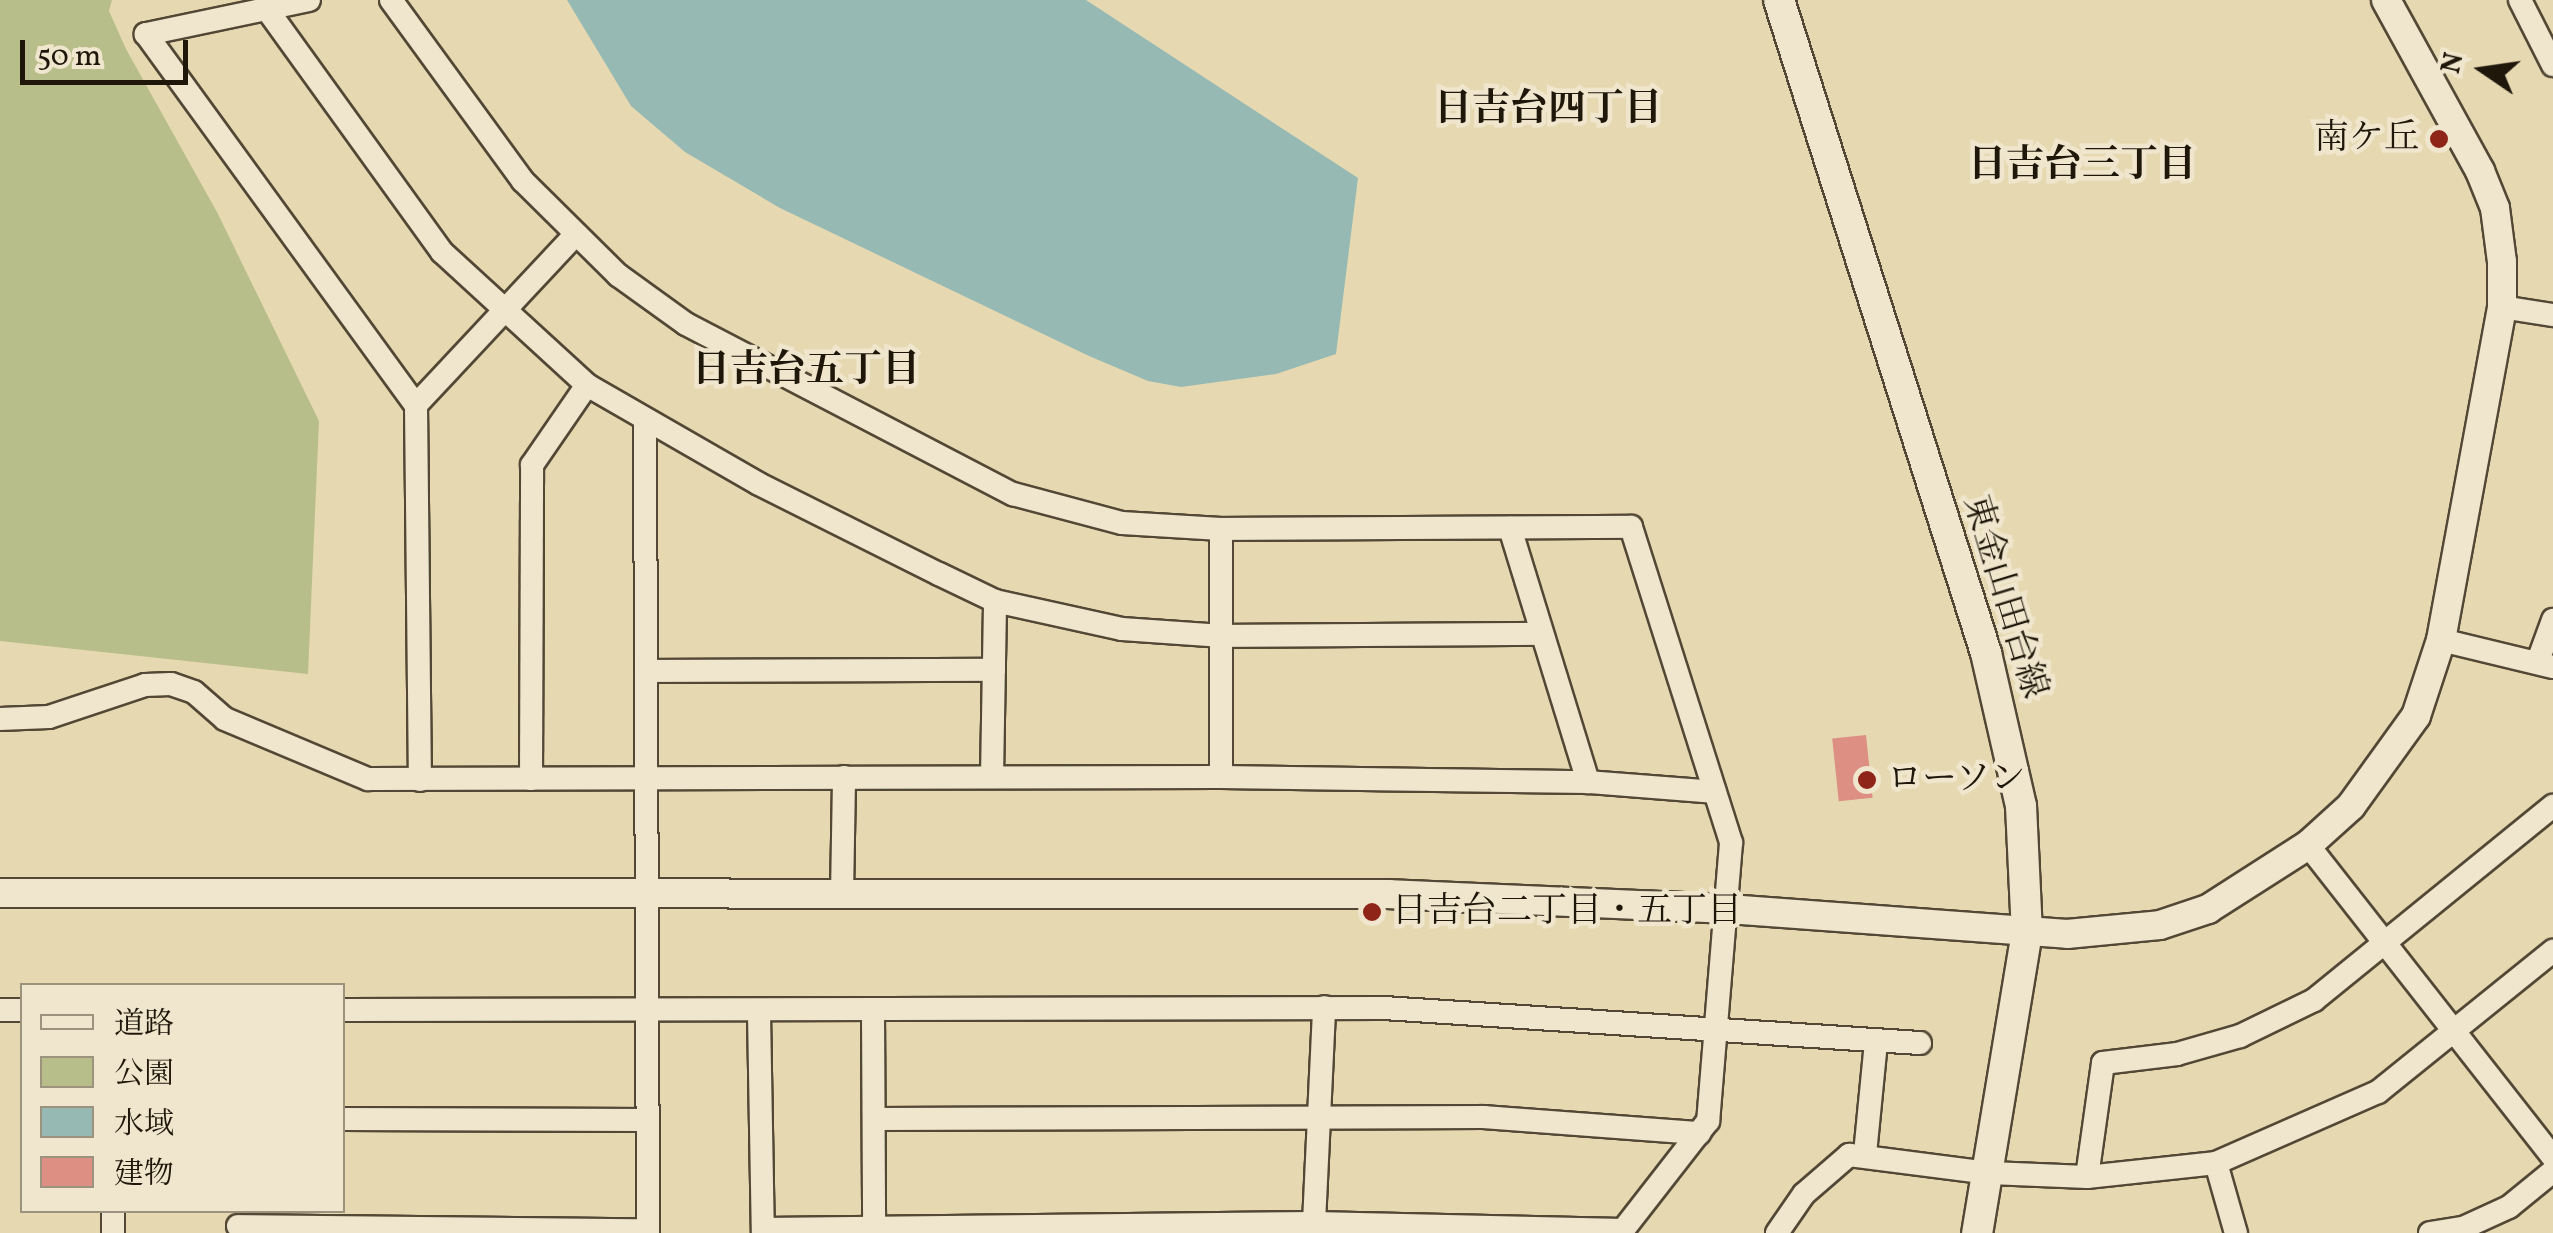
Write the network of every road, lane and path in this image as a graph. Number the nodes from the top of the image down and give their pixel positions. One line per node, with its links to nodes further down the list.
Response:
1 (310, 0): 6 (street)
2 (391, 0): 8 (street)
3 (1779, 0): 40 (main road, 東金山田台線)
4 (2386, 0): 9 (street)
5 (2520, 0): 7 (street)
6 (266, 8): 10 (street); 13 (street)
7 (2553, 66)
8 (574, 237): 10 (street); 16 (street)
9 (2502, 308): 11 (street); 21 (street)
10 (502, 313): 12 (street); 13 (street)
11 (2553, 316)
12 (587, 385): 14 (street); 29 (street)
13 (416, 404): 30 (street)
14 (646, 422): 17 (street); 24 (street)
15 (1510, 528): 16 (street); 19 (street); 33 (street)
16 (1221, 529): 20 (street)
17 (995, 600): 20 (street); 23 (street)
18 (2553, 620): 22 (street)
19 (1542, 634): 20 (street); 32 (street)
20 (1222, 636): 27 (street)
21 (2441, 640): 22 (street); 35 (street)
22 (2546, 664)
23 (994, 670): 24 (street); 26 (street)
24 (646, 671): 31 (street)
25 (0, 718): 30 (street)
26 (992, 777): 27 (street); 28 (street)
27 (1221, 777): 32 (street)
28 (844, 778): 31 (street); 37 (street)
29 (531, 779): 30 (street); 31 (street)
30 (420, 780)
31 (646, 780): 38 (street)
32 (1588, 782): 33 (street)
33 (1714, 792): 39 (street)
34 (2553, 806): 41 (street)
35 (2308, 845): 40 (street); 41 (street)
36 (0, 894): 38 (street)
37 (842, 895): 38 (street); 39 (street)
38 (646, 896): 47 (street)
39 (1728, 909): 40 (street); 48 (street)
40 (2027, 932): 61 (main road, 東金山田台線)
41 (2384, 947): 49 (street); 62 (street)
42 (2553, 951): 49 (street)
43 (1324, 1007): 45 (street); 48 (street); 52 (street)
44 (345, 1010): 47 (street)
45 (873, 1012): 46 (street); 54 (street)
46 (759, 1013): 47 (street); 67 (street)
47 (647, 1014): 55 (street)
48 (1719, 1026): 50 (street); 56 (street)
49 (2452, 1034): 58 (street); 59 (street)
50 (1876, 1040): 51 (street); 57 (street)
51 (1920, 1042)
52 (1317, 1117): 54 (street); 56 (street); 63 (street)
53 (345, 1119): 55 (street)
54 (874, 1119): 65 (street)
55 (647, 1120): 68 (street)
56 (1699, 1133): 63 (street)
57 (1866, 1154): 61 (street); 69 (street)
58 (2553, 1158)
59 (2216, 1163): 62 (street); 71 (street)
60 (2553, 1172): 72 (street)
61 (1990, 1173): 62 (street); 70 (main road, 東金山田台線)
62 (2086, 1177)
63 (1314, 1222): 66 (street)
64 (238, 1223): 68 (street)
65 (874, 1230): 66 (street); 67 (street)
66 (1038, 1230)
67 (763, 1231)
68 (648, 1232)
69 (1777, 1233)
70 (1977, 1233)
71 (2236, 1233)
72 (2430, 1233)

